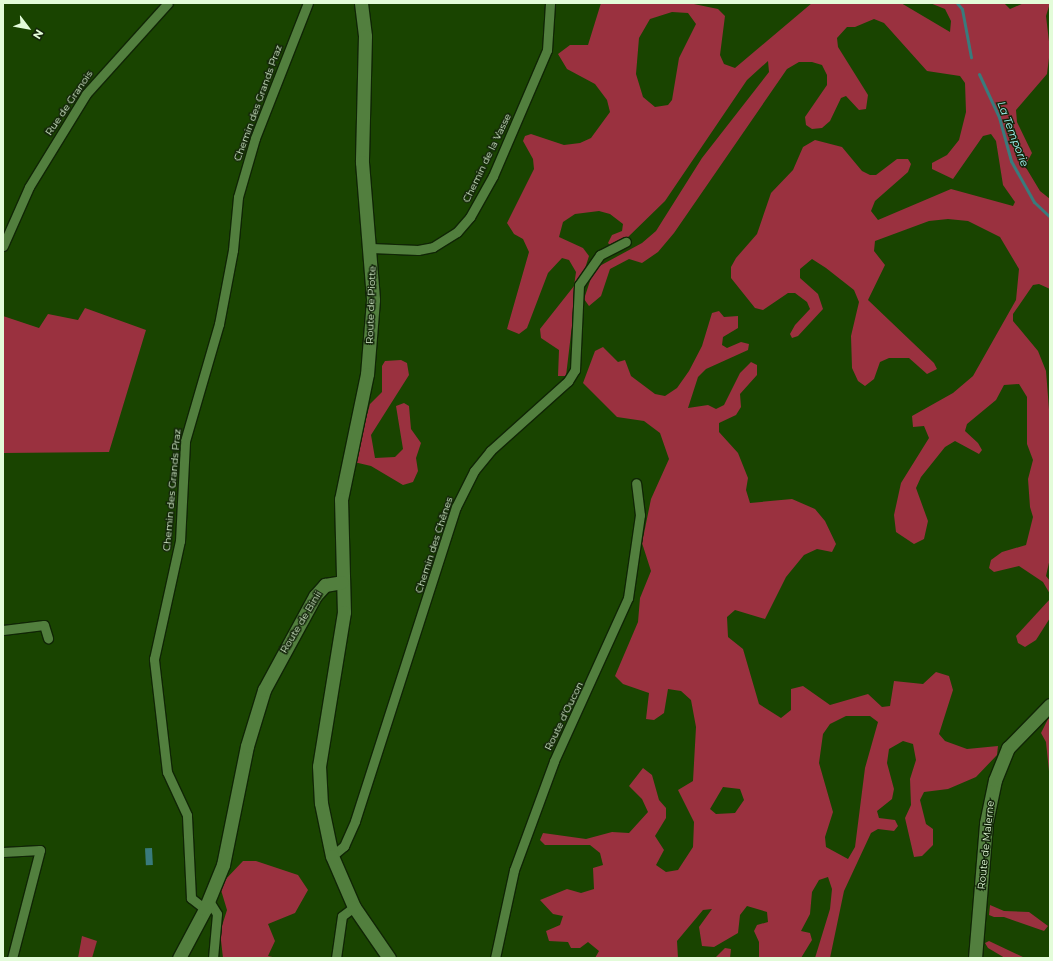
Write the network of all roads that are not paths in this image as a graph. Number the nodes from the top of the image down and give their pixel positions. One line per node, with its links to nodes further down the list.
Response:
1 (168, 3): 6 (street, Rue de Granois)
2 (308, 3): 15 (street, Chemin des Grands Praz)
3 (361, 3): 7 (street, Route de Piotte)
4 (550, 3): 7 (street, Chemin de la Vasse)
5 (626, 242): 14 (street, Chemin des Chênes)
6 (3, 246)
7 (371, 248): 9 (street, Route de Piotte)
8 (636, 482): 22 (street, Route d'Oucon)
9 (342, 582): 14 (street); 15 (street, Route de Binii)
10 (3, 630): 11 (street)
11 (48, 638)
12 (1050, 704): 23 (street, Route de Malerne)
13 (3, 852): 17 (street)
14 (332, 856): 16 (street)
15 (207, 905): 18 (street, Route de Binii); 19 (street)
16 (354, 907): 20 (street); 21 (street)
17 (12, 958)
18 (179, 958)
19 (213, 958)
20 (336, 958)
21 (388, 958)
22 (495, 958)
23 (975, 958)

